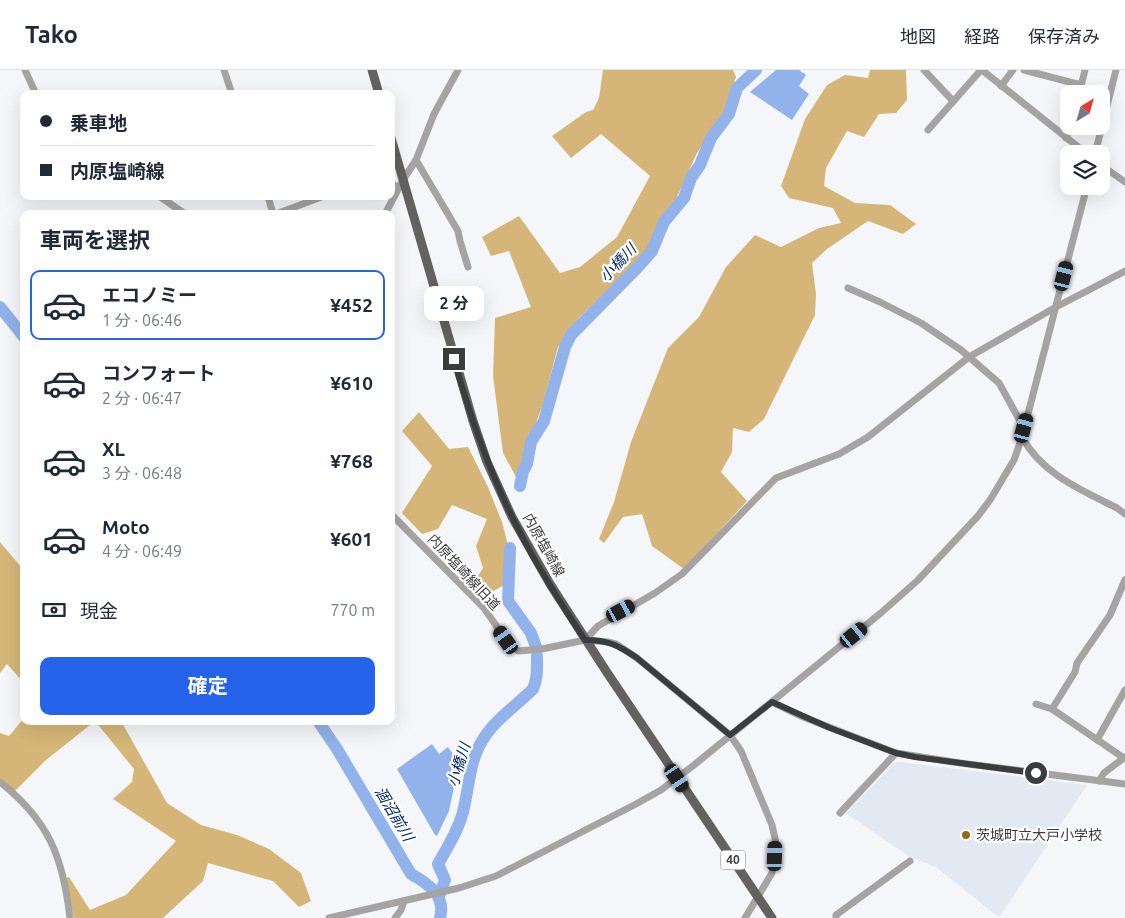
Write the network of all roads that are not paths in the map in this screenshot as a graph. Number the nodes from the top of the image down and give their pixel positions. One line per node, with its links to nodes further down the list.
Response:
1 (25, 70): 13 (street)
2 (224, 70): 14 (street)
3 (372, 70): 15 (main road)
4 (458, 70): 22 (street)
5 (924, 70): 16 (street)
6 (981, 70): 12 (street); 16 (street)
7 (1014, 70): 12 (street)
8 (1024, 70): 11 (street)
9 (1086, 70): 11 (street)
10 (1116, 70): 21 (street)
11 (1081, 85)
12 (1001, 86): 19 (street)
13 (34, 90)
14 (231, 90)
15 (378, 90)
16 (953, 101): 17 (street)
17 (928, 130)
18 (1067, 135): 19 (street)
19 (1066, 138): 20 (street)
20 (1075, 145)
21 (1097, 145)
22 (416, 160): 26 (street); 32 (street)
23 (395, 164): 26 (main road, 内原塩崎線 / 40)
24 (1110, 171): 25 (street)
25 (1125, 182)
26 (398, 184): 42 (main road, 内原塩崎線 / 40)
27 (1085, 195): 35 (street)
28 (165, 200): 30 (street)
29 (313, 200): 31 (street)
30 (179, 210)
31 (287, 210)
32 (468, 267)
33 (1125, 271): 35 (street)
34 (848, 288): 36 (street)
35 (1056, 307): 36 (street); 37 (street)
36 (969, 357): 37 (street); 42 (street)
37 (1024, 428): 38 (street)
38 (1022, 437): 39 (street); 44 (street)
39 (1125, 514)
40 (395, 518): 42 (street, 内原塩崎線旧道)
41 (1125, 580): 46 (street)
42 (585, 640): 47 (street, 内原塩崎線旧道); 51 (main road, 内原塩崎線 / 40)
43 (1125, 690): 48 (street)
44 (772, 702): 47 (street); 49 (street)
45 (1036, 704): 46 (street)
46 (1052, 709): 48 (street)
47 (730, 735): 51 (street); 57 (street, 内原塩崎線旧道)
48 (1097, 740): 50 (street)
49 (896, 753): 52 (street); 55 (street)
50 (1124, 758): 52 (street)
51 (677, 778): 57 (main road, 内原塩崎線 / 40); 58 (street)
52 (1099, 781): 54 (street)
53 (0, 782): 60 (street)
54 (1125, 784)
55 (840, 812)
56 (910, 861): 65 (street)
57 (757, 897): 63 (street, 内原塩崎線旧道); 64 (main road, 内原塩崎線 / 40)
58 (407, 900): 59 (street); 62 (street)
59 (349, 916): 61 (street)
60 (70, 918)
61 (329, 918)
62 (395, 918)
63 (745, 918)
64 (772, 918)
65 (836, 918)

